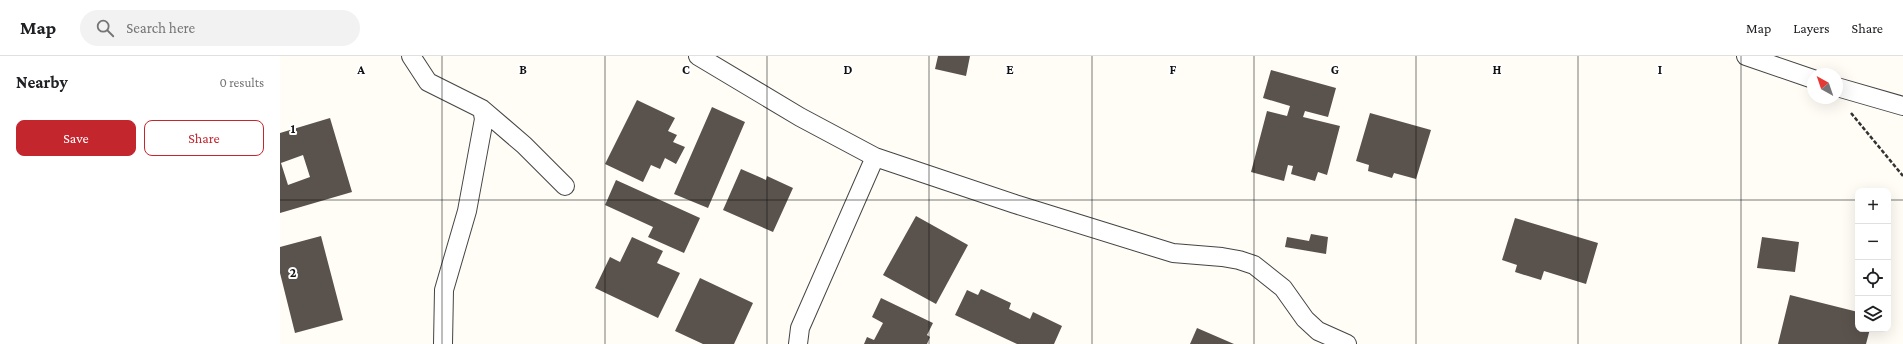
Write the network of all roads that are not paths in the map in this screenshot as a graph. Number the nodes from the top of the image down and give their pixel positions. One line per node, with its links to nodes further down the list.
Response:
1 (411, 56): 7 (street)
2 (698, 56): 8 (street)
3 (1746, 56): 4 (street)
4 (1807, 77)
5 (1843, 89): 6 (street)
6 (1903, 106)
7 (482, 108): 9 (street); 10 (street)
8 (875, 156): 11 (street); 12 (street)
9 (565, 186)
10 (443, 344)
11 (798, 344)
12 (1347, 344)

